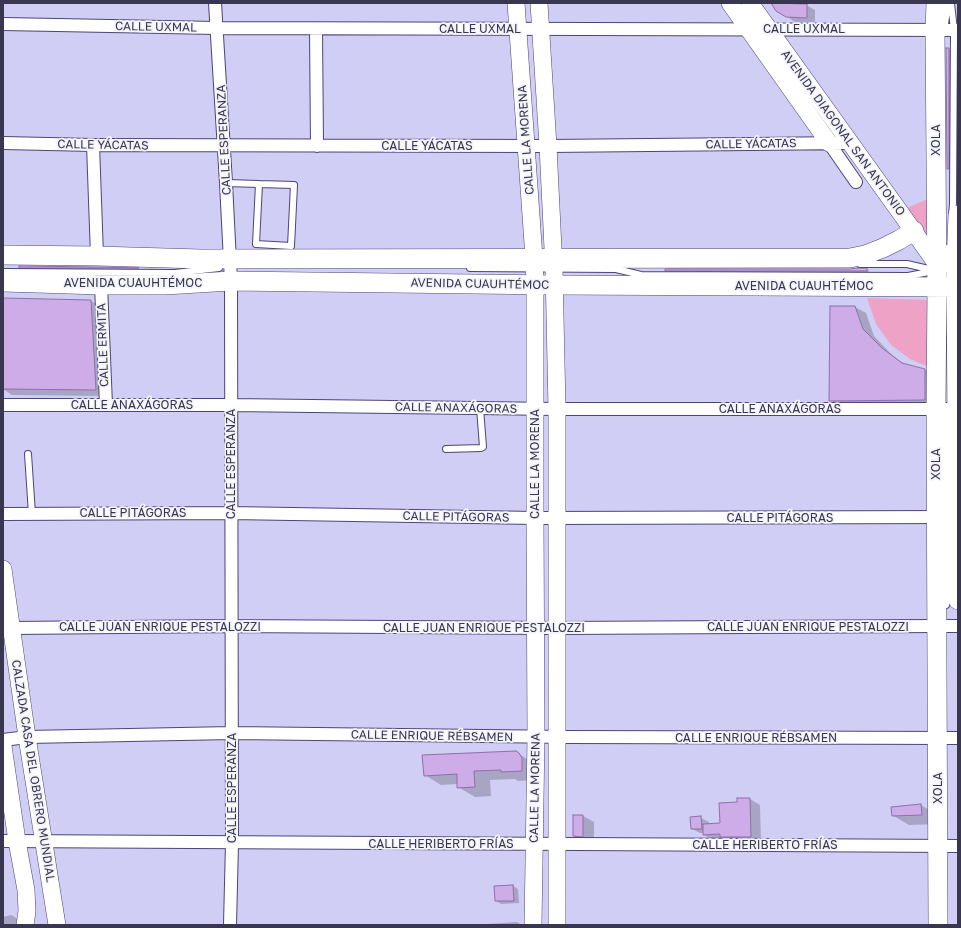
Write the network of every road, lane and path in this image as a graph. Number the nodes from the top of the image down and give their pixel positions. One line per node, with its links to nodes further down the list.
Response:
1 (215, 3): 10 (street, CALLE ESPERANZA)
2 (516, 3): 12 (street, CALLE LA MORENA)
3 (539, 3): 13 (street, CALLE LA MORENA)
4 (730, 3): 14 (street, AVENIDA DIAGONAL SAN ANTONIO)
5 (750, 3): 15 (street, AVENIDA DIAGONAL SAN ANTONIO)
6 (936, 3): 16 (main road, XOLA)
7 (948, 3): 16 (lane)
8 (951, 3): 16 (lane)
9 (3, 24): 10 (street, CALLE UXMAL)
10 (217, 28): 11 (street, CALLE UXMAL); 21 (street, CALLE ESPERANZA)
11 (316, 29): 12 (street, CALLE UXMAL); 22 (street)
12 (518, 29): 13 (street, CALLE UXMAL); 23 (street, CALLE LA MORENA)
13 (541, 29): 14 (street, CALLE UXMAL); 24 (street, CALLE LA MORENA)
14 (748, 29): 15 (street, CALLE UXMAL); 18 (street, AVENIDA DIAGONAL SAN ANTONIO)
15 (768, 29): 16 (street, CALLE UXMAL); 19 (street, AVENIDA DIAGONAL SAN ANTONIO)
16 (947, 31): 28 (lane); 40 (main road, XOLA)
17 (3, 143): 20 (street, CALLE YÁCATAS)
18 (829, 143): 19 (street, CALLE YÁCATAS); 24 (street, CALLE YÁCATAS); 25 (street, AVENIDA DIAGONAL SAN ANTONIO)
19 (851, 143): 29 (street, AVENIDA DIAGONAL SAN ANTONIO)
20 (93, 145): 21 (street, CALLE YÁCATAS); 32 (street)
21 (224, 146): 22 (street, CALLE YÁCATAS); 26 (street, CALLE ESPERANZA)
22 (317, 146): 23 (street, CALLE YÁCATAS)
23 (526, 146): 24 (street, CALLE YÁCATAS); 37 (street, CALLE LA MORENA)
24 (548, 146): 38 (street, CALLE LA MORENA)
25 (856, 182)
26 (226, 183): 27 (lane); 34 (street, CALLE ESPERANZA)
27 (259, 184): 27 (lane)
28 (954, 220): 40 (main road, XOLA)
29 (914, 231): 38 (main road, AVENIDA CUAUHTÉMOC); 40 (street, AVENIDA DIAGONAL SAN ANTONIO)
30 (948, 241): 40 (lane)
31 (3, 255): 32 (main road, AVENIDA CUAUHTÉMOC)
32 (97, 256): 34 (main road, AVENIDA CUAUHTÉMOC)
33 (3, 260): 34 (lane, AVENIDA CUAUHTÉMOC)
34 (232, 268): 37 (main road, AVENIDA CUAUHTÉMOC); 37 (main road, AVENIDA CUAUHTÉMOC); 39 (lane, AVENIDA CUAUHTÉMOC); 42 (main road, AVENIDA CUAUHTÉMOC); 46 (street, CALLE ESPERANZA)
35 (461, 268): 37 (lane, AVENIDA CUAUHTÉMOC)
36 (616, 269): 38 (lane, AVENIDA CUAUHTÉMOC); 40 (lane, AVENIDA CUAUHTÉMOC); 40 (lane, AVENIDA CUAUHTÉMOC)
37 (534, 271): 38 (main road, AVENIDA CUAUHTÉMOC); 38 (main road, AVENIDA CUAUHTÉMOC); 49 (street, CALLE LA MORENA)
38 (554, 271): 40 (main road, AVENIDA CUAUHTÉMOC); 50 (street, CALLE LA MORENA)
39 (3, 272)
40 (950, 275): 43 (main road, XOLA); 47 (main road, XOLA)
41 (3, 282): 42 (main road, AVENIDA CUAUHTÉMOC)
42 (101, 285): 45 (street, CALLE ERMITA)
43 (957, 323): 47 (main road, XOLA)
44 (3, 405): 45 (street, CALLE ANAXÁGORAS)
45 (106, 405): 46 (street, CALLE ANAXÁGORAS)
46 (231, 405): 48 (street, CALLE ANAXÁGORAS); 53 (street, CALLE ESPERANZA)
47 (949, 407): 50 (street, CALLE ANAXÁGORAS); 56 (main road, XOLA)
48 (480, 408): 49 (street, CALLE ANAXÁGORAS); 51 (lane)
49 (536, 409): 50 (street, CALLE ANAXÁGORAS); 57 (street, CALLE LA MORENA)
50 (557, 410): 58 (street, CALLE LA MORENA)
51 (446, 449)
52 (28, 454): 55 (lane)
53 (231, 513): 55 (street, CALLE PITÁGORAS); 57 (street, CALLE PITÁGORAS); 61 (street, CALLE ESPERANZA)
54 (3, 514): 55 (street, CALLE PITÁGORAS)
55 (32, 514)
56 (950, 517): 58 (street, CALLE PITÁGORAS); 60 (main road, XOLA); 60 (main road, XOLA)
57 (535, 518): 58 (street, CALLE PITÁGORAS); 63 (street, CALLE LA MORENA)
58 (558, 518): 64 (street, CALLE LA MORENA)
59 (3, 569): 62 (street, CALZADA CASA DEL OBRERO MUNDIAL)
60 (948, 620): 64 (street, CALLE JUAN ENRIQUE PESTALOZZI); 69 (main road, XOLA)
61 (231, 626): 62 (street, CALLE JUAN ENRIQUE PESTALOZZI); 63 (street, CALLE JUAN ENRIQUE PESTALOZZI); 65 (street, CALLE ESPERANZA)
62 (11, 628): 66 (street, CALZADA CASA DEL OBRERO MUNDIAL)
63 (535, 628): 64 (street, CALLE JUAN ENRIQUE PESTALOZZI); 67 (street, CALLE LA MORENA)
64 (557, 628): 68 (street, CALLE LA MORENA)
65 (232, 733): 66 (street, CALLE ENRIQUE RÉBSAMEN); 67 (street, CALLE ENRIQUE RÉBSAMEN); 74 (street, CALLE ESPERANZA)
66 (27, 737): 70 (street, CALLE ENRIQUE RÉBSAMEN); 73 (street, CALZADA CASA DEL OBRERO MUNDIAL)
67 (536, 737): 68 (street, CALLE ENRIQUE RÉBSAMEN); 75 (street, CALLE LA MORENA)
68 (557, 737): 69 (street, CALLE ENRIQUE RÉBSAMEN); 76 (street, CALLE LA MORENA)
69 (947, 738): 77 (main road, XOLA)
70 (3, 740)
71 (3, 746): 72 (street)
72 (10, 841): 73 (street, CALLE HERIBERTO FRÍAS); 79 (street)
73 (44, 842): 74 (street, CALLE HERIBERTO FRÍAS); 80 (street, CALZADA CASA DEL OBRERO MUNDIAL)
74 (232, 842): 75 (street, CALLE HERIBERTO FRÍAS); 81 (street, CALLE ESPERANZA)
75 (535, 844): 76 (street, CALLE HERIBERTO FRÍAS); 82 (street, CALLE LA MORENA)
76 (556, 844): 77 (street, CALLE HERIBERTO FRÍAS); 83 (street, CALLE LA MORENA)
77 (944, 846): 78 (street, CALLE HERIBERTO FRÍAS); 84 (main road, XOLA)
78 (958, 846)
79 (25, 925)
80 (58, 925)
81 (230, 925)
82 (533, 925)
83 (557, 925)
84 (938, 925)

